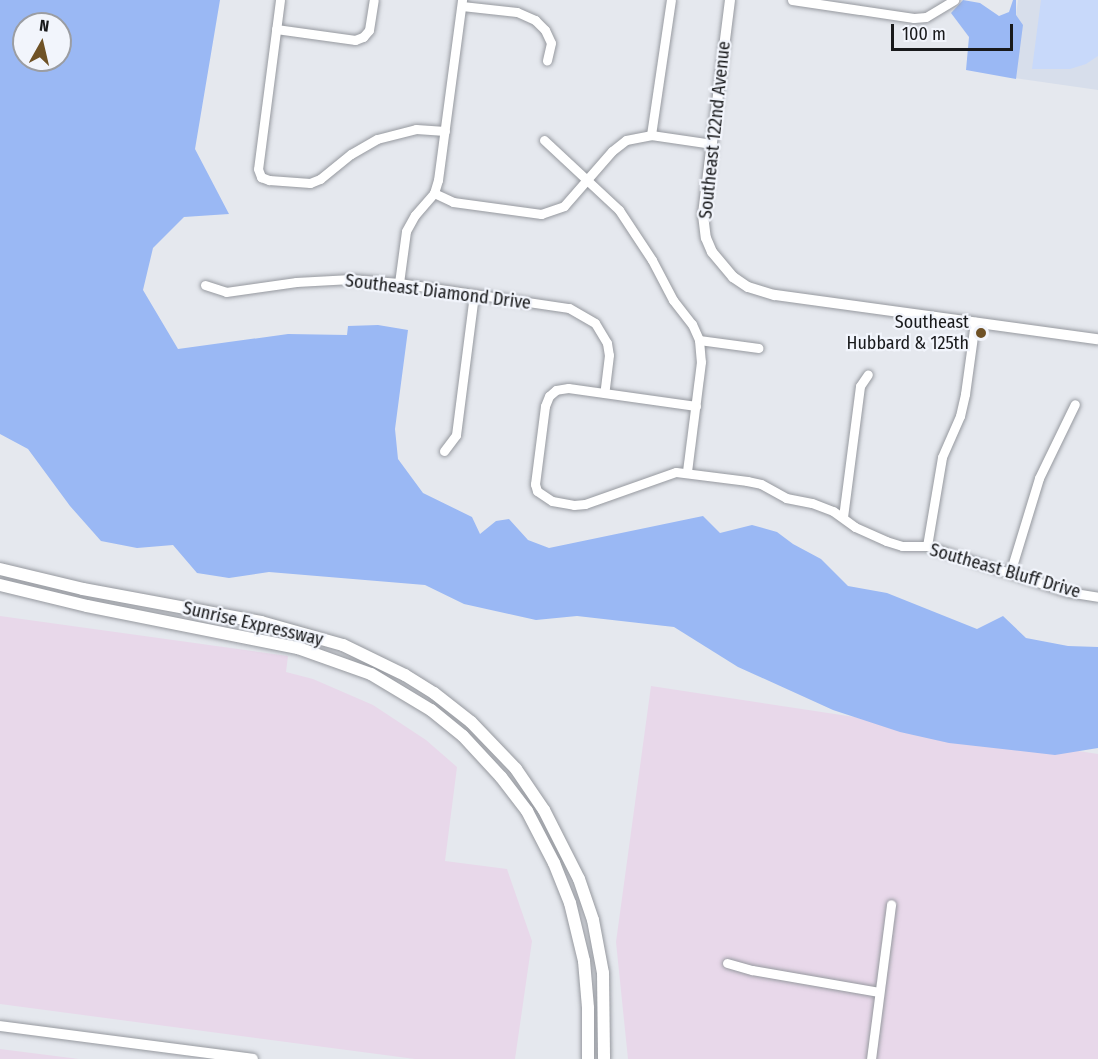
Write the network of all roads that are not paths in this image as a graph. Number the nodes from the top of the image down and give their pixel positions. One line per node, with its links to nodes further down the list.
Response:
1 (280, 0): 8 (street)
2 (374, 0): 8 (street)
3 (671, 0): 11 (street)
4 (730, 0): 13 (main road, Southeast 122nd Avenue)
5 (792, 0): 6 (street)
6 (954, 0)
7 (462, 3): 9 (street); 10 (street)
8 (276, 29): 10 (street)
9 (547, 61)
10 (445, 131): 15 (street)
11 (651, 135): 13 (street); 14 (street)
12 (544, 140): 14 (street)
13 (712, 144): 19 (main road, Southeast 122nd Avenue)
14 (588, 178): 15 (street); 21 (street)
15 (434, 193): 16 (street)
16 (399, 283): 17 (street, Southeast Diamond Drive); 18 (street, Southeast Diamond Drive)
17 (205, 285)
18 (474, 294): 24 (street, Southeast Diamond Drive); 27 (street)
19 (975, 322): 20 (main road); 30 (street)
20 (1098, 339)
21 (699, 340): 22 (street); 26 (street)
22 (758, 348)
23 (868, 374): 29 (street)
24 (604, 393): 26 (street); 28 (street, Southeast Bluff Drive)
25 (1075, 404): 32 (street)
26 (696, 406): 28 (street)
27 (444, 451)
28 (687, 472): 29 (street, Southeast Bluff Drive)
29 (843, 517): 30 (street, Southeast Bluff Drive)
30 (927, 546): 32 (street, Southeast Bluff Drive)
31 (0, 569): 40 (highway, Sunrise Expressway)
32 (1010, 573): 34 (street, Southeast Bluff Drive)
33 (0, 585): 39 (highway, Sunrise Expressway)
34 (1098, 595)
35 (891, 904): 37 (street)
36 (727, 963): 37 (street)
37 (879, 992): 42 (street)
38 (0, 1026): 41 (main road)
39 (587, 1058)
40 (605, 1058)
41 (253, 1059)
42 (871, 1059)

